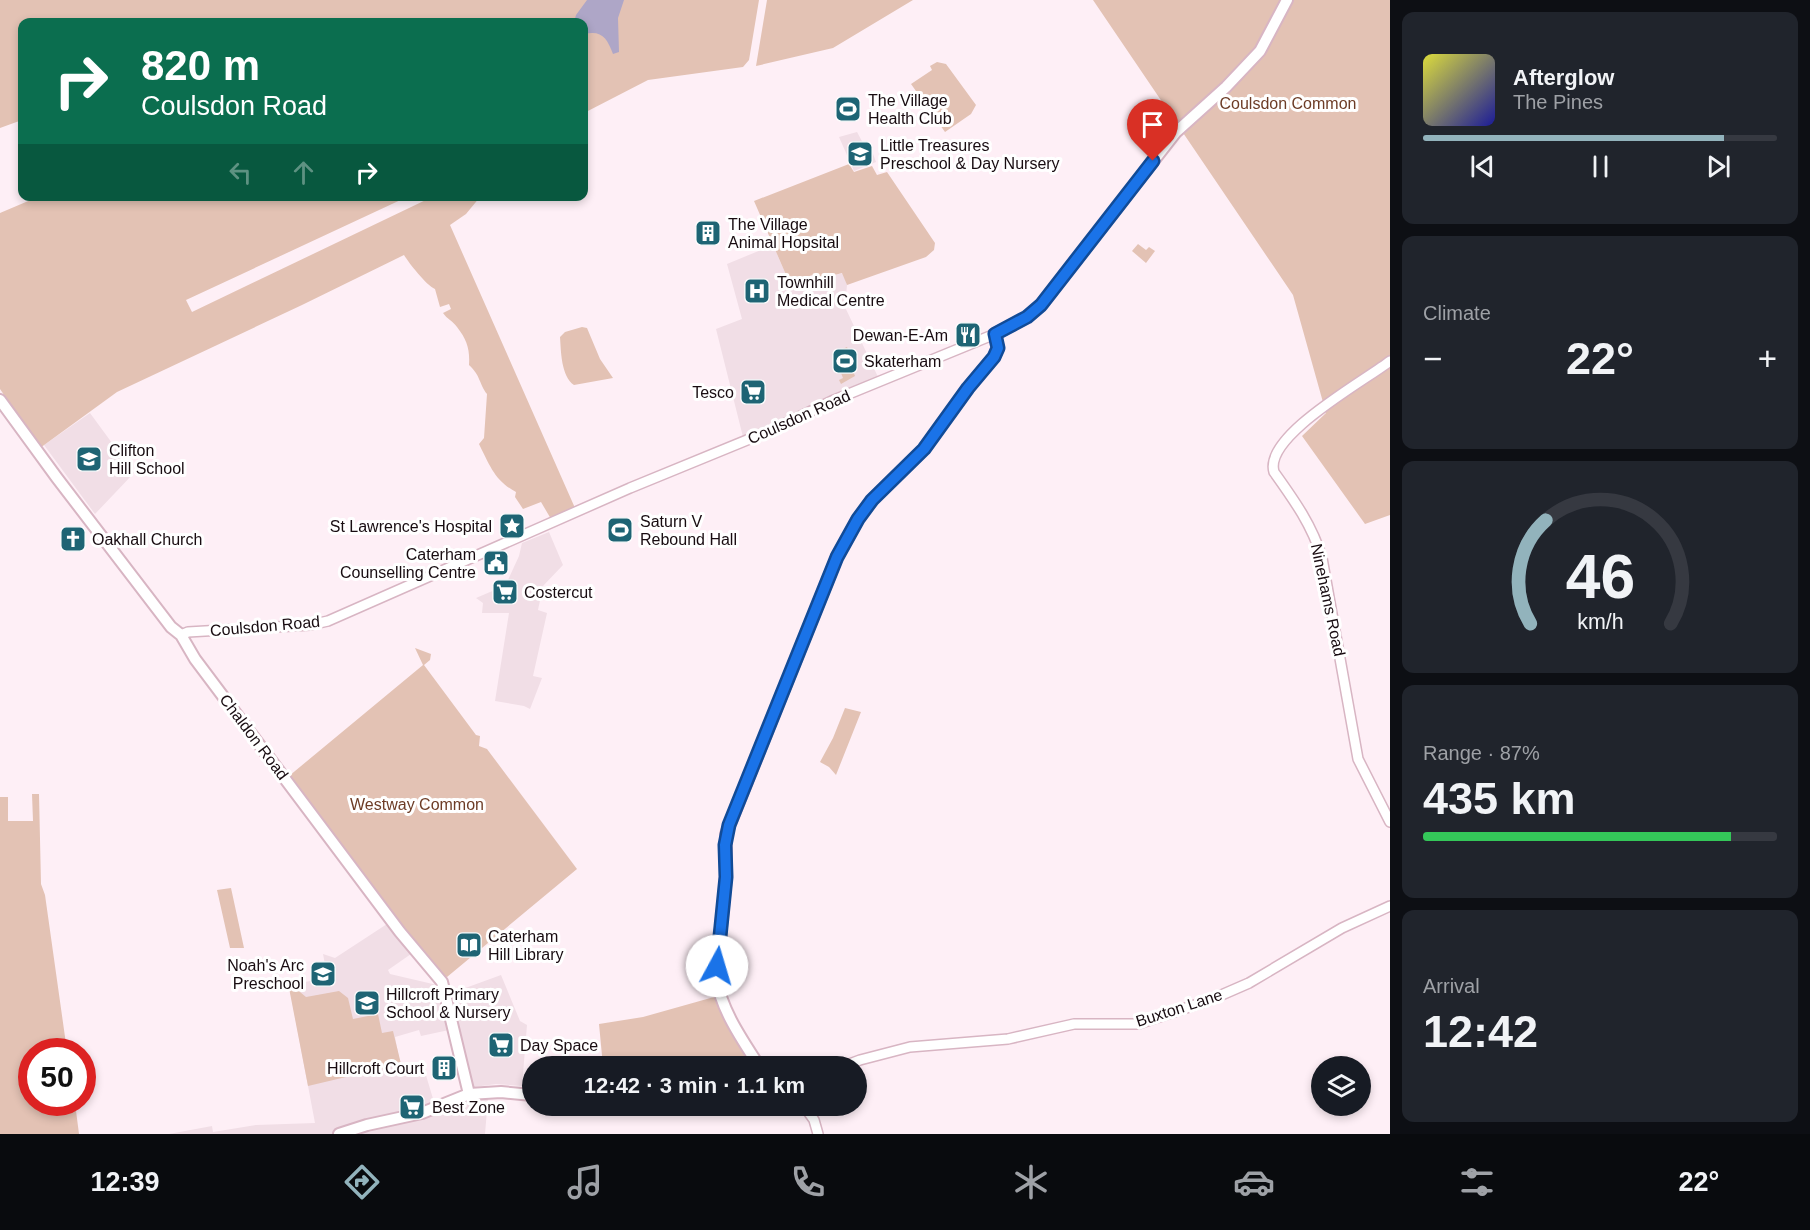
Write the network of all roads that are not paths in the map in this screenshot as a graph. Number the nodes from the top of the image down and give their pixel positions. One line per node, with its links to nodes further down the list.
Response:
1 (1287, 0): 2 (main road, Coulsdon Road)
2 (995, 334): 5 (street, Coulsdon Road); 8 (main road)
3 (1390, 361): 6 (street, Ninehams Road)
4 (0, 400): 5 (main road, Chaldon Road)
5 (181, 635): 10 (main road, Chaldon Road)
6 (1390, 822)
7 (1390, 906): 9 (street, Buxton Lane)
8 (753, 1056)
9 (867, 1058)
10 (469, 1094): 11 (main road); 13 (main road)
11 (522, 1094)
12 (810, 1116): 14 (street)
13 (339, 1134)
14 (818, 1134)

